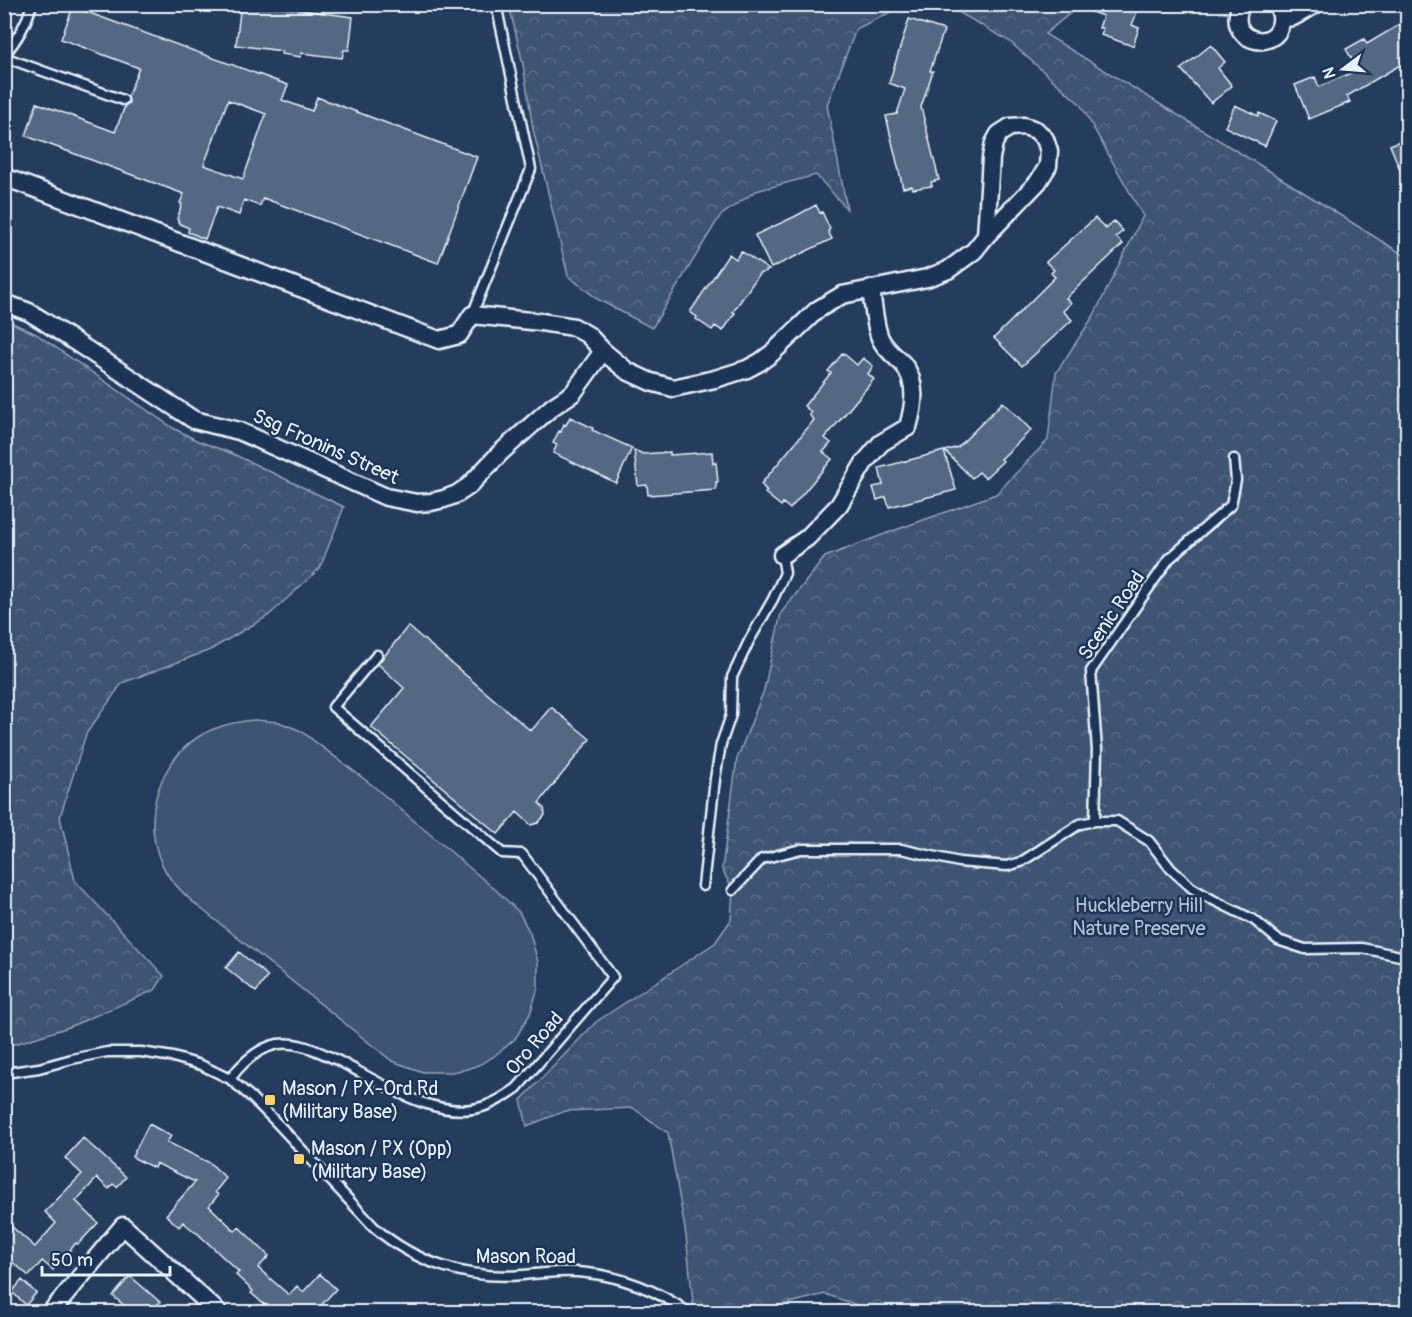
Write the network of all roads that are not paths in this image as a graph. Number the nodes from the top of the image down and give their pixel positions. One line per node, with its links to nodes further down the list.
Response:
1 (32, 4): 6 (lane)
2 (496, 4): 12 (lane)
3 (1242, 4): 5 (street)
4 (1316, 4): 5 (street)
5 (1279, 12)
6 (4, 56): 7 (lane)
7 (123, 100)
8 (4, 177): 12 (street)
9 (986, 236): 9 (street); 10 (street)
10 (871, 289): 13 (street); 15 (street)
11 (4, 303): 13 (street, Ssg Fronins Street)
12 (472, 315): 13 (street)
13 (603, 351)
14 (1234, 459): 17 (lane, Scenic Road)
15 (782, 555): 18 (lane)
16 (377, 655): 22 (lane, Oro Road)
17 (1095, 821): 19 (lane); 20 (lane)
18 (703, 886)
19 (733, 890)
20 (1407, 960)
21 (4, 1073): 22 (lane, Mason Road)
22 (230, 1079): 25 (lane, Mason Road)
23 (51, 1312): 24 (street)
24 (218, 1312)
25 (688, 1312)

